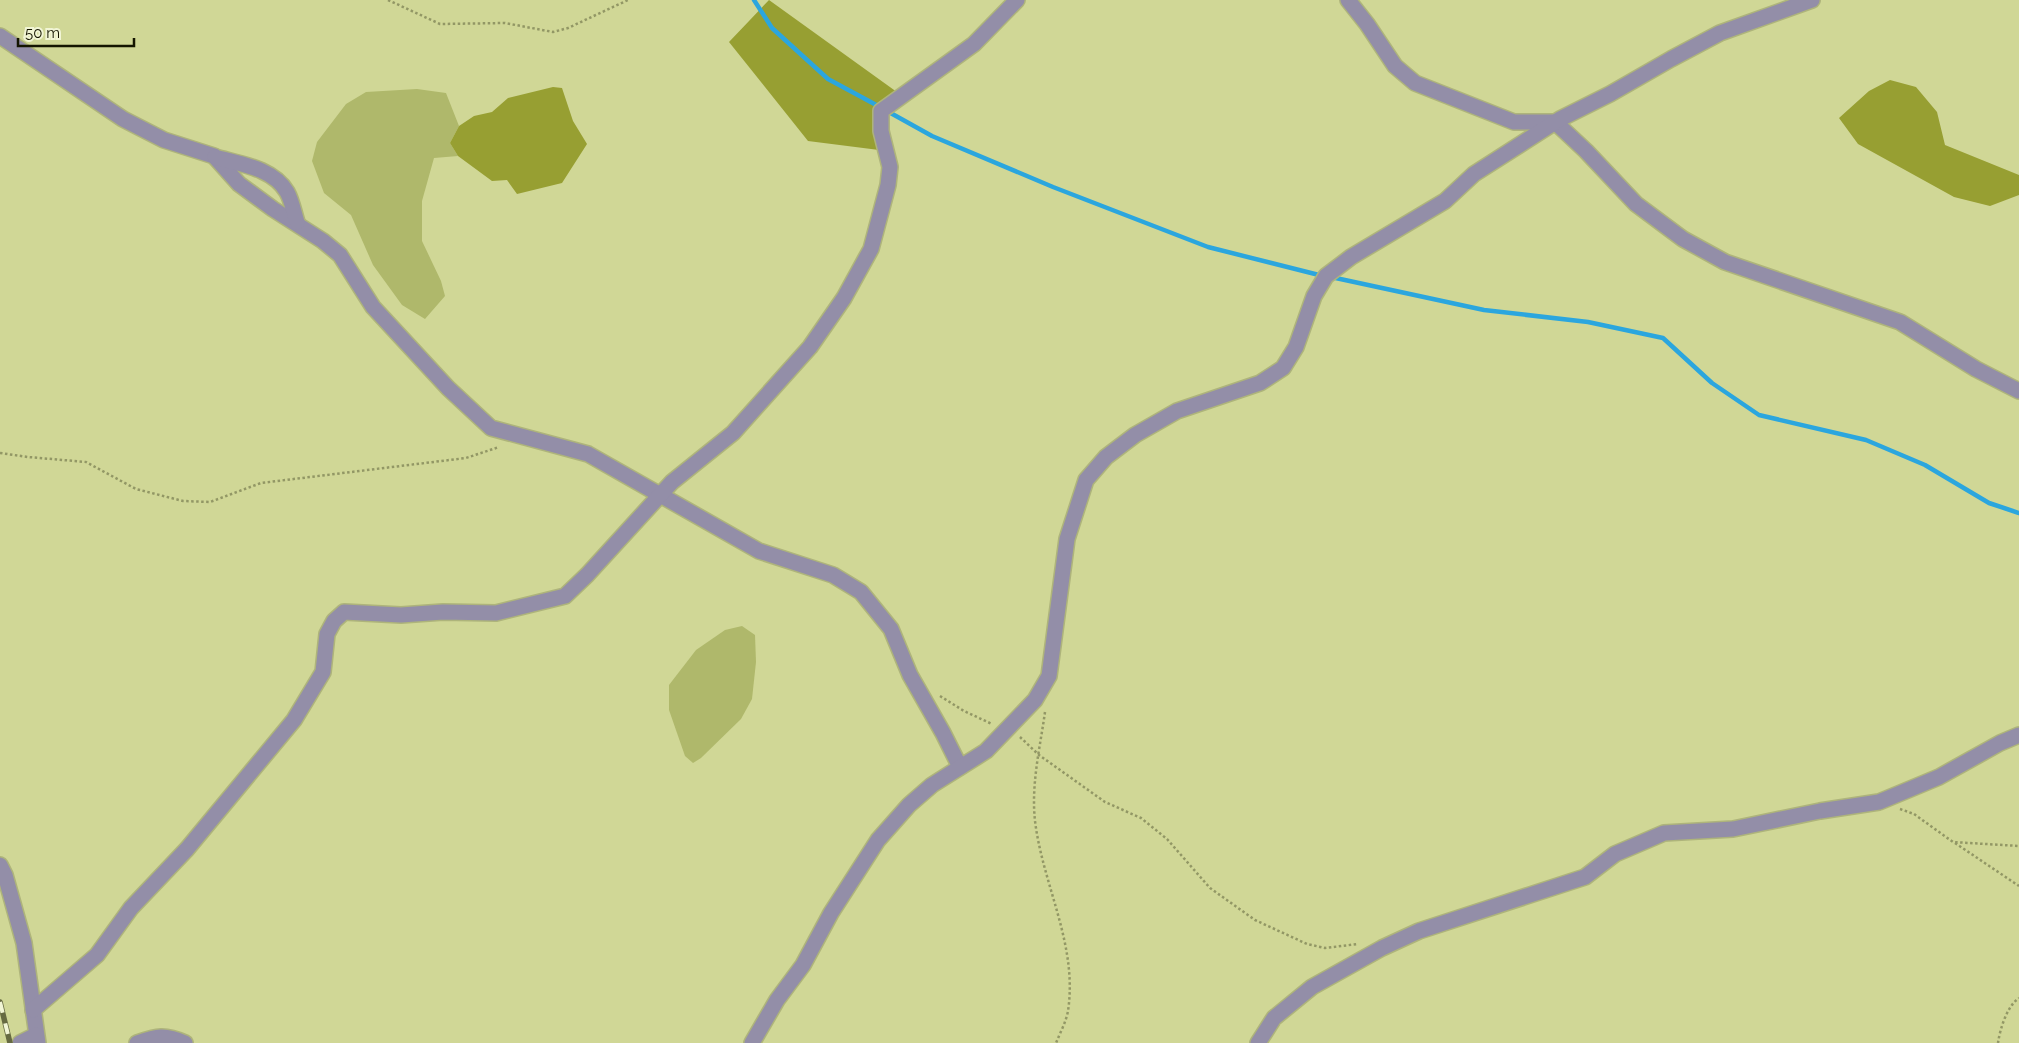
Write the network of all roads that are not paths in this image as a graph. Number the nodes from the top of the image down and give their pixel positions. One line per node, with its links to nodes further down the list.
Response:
1 (1017, 0): 9 (street)
2 (1348, 0): 5 (street)
3 (1812, 0): 5 (street)
4 (0, 36): 6 (street)
5 (1555, 122): 8 (street); 11 (street)
6 (214, 156): 7 (street); 7 (street)
7 (297, 222): 9 (street)
8 (2019, 390)
9 (661, 496): 11 (street); 13 (street)
10 (2019, 735): 19 (street)
11 (960, 767): 18 (street)
12 (0, 866): 13 (street)
13 (33, 1010): 14 (street)
14 (37, 1039): 15 (street)
15 (20, 1043)
16 (137, 1043): 17 (street)
17 (185, 1043)
18 (752, 1043)
19 (1258, 1043)

